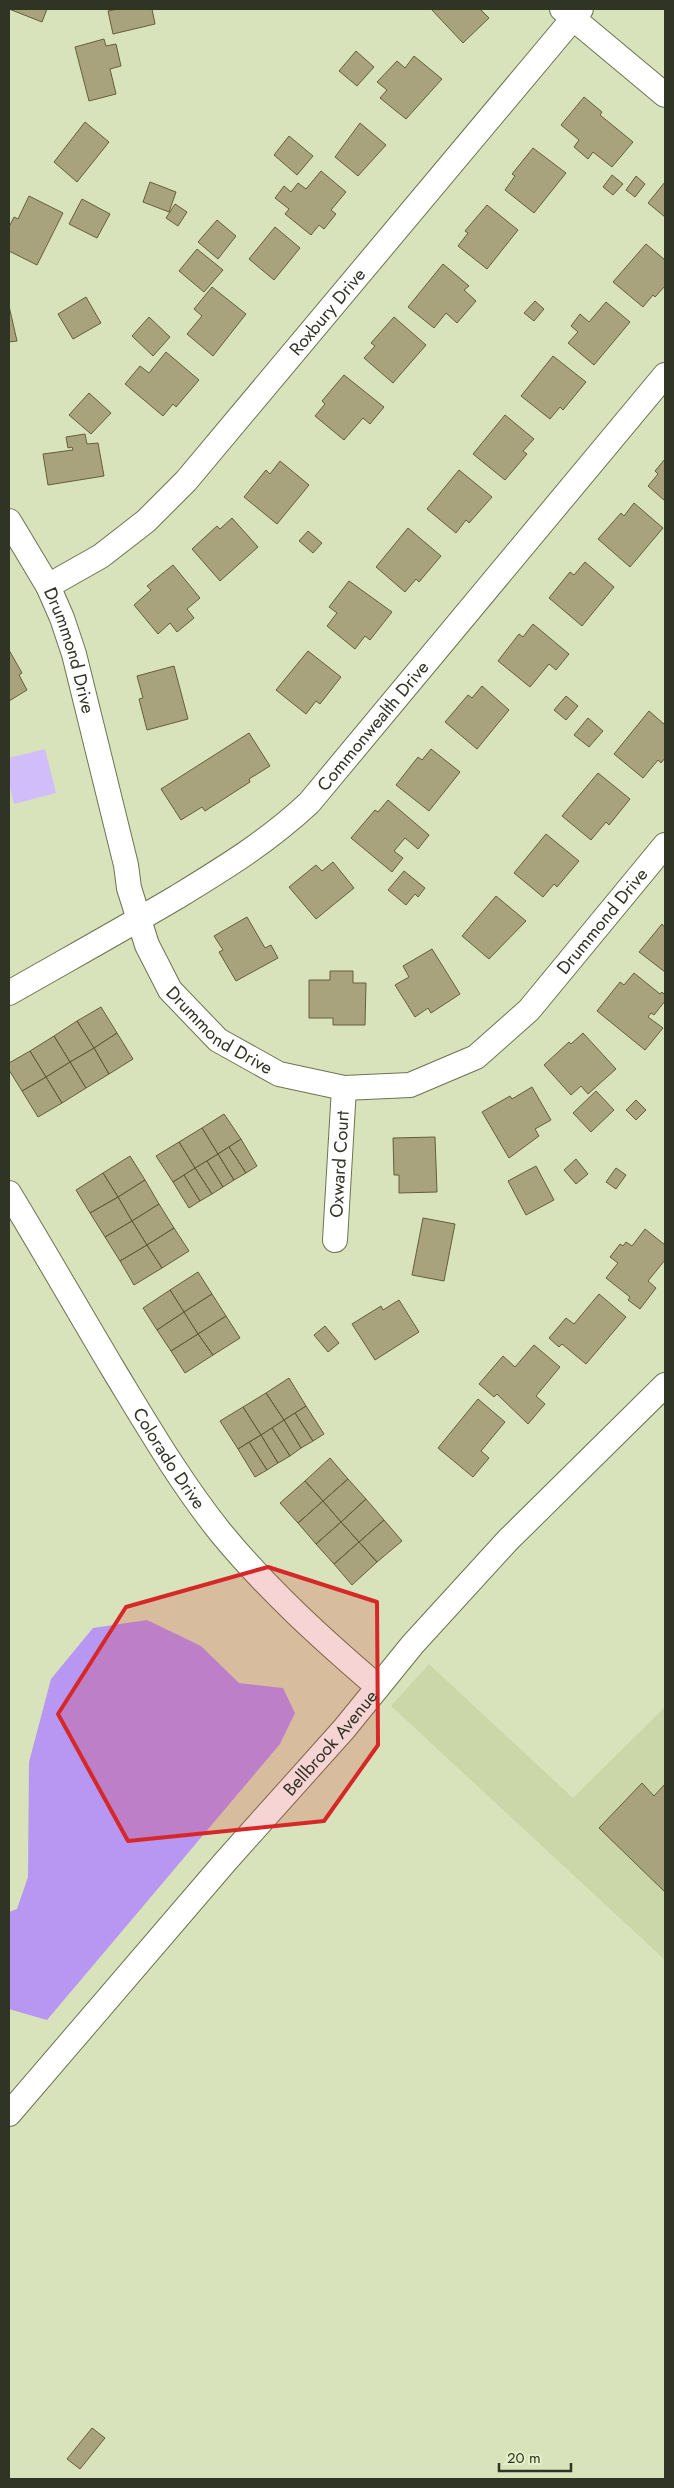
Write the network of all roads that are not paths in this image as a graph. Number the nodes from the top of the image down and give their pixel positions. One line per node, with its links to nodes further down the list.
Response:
1 (572, 12): 2 (street); 5 (street, Roxbury Drive)
2 (665, 94)
3 (665, 375): 7 (street, Commonwealth Drive)
4 (9, 522): 5 (street, Drummond Drive)
5 (48, 586): 7 (street, Drummond Drive)
6 (665, 845): 9 (street, Drummond Drive)
7 (138, 920): 8 (street, Commonwealth Drive); 9 (street, Drummond Drive)
8 (9, 992)
9 (344, 1088): 11 (street, Oxward Court)
10 (9, 1193): 13 (street, Colorado Drive)
11 (335, 1240)
12 (665, 1385): 13 (street, Bellbrook Avenue)
13 (378, 1686): 14 (street, Bellbrook Avenue)
14 (9, 2114)

